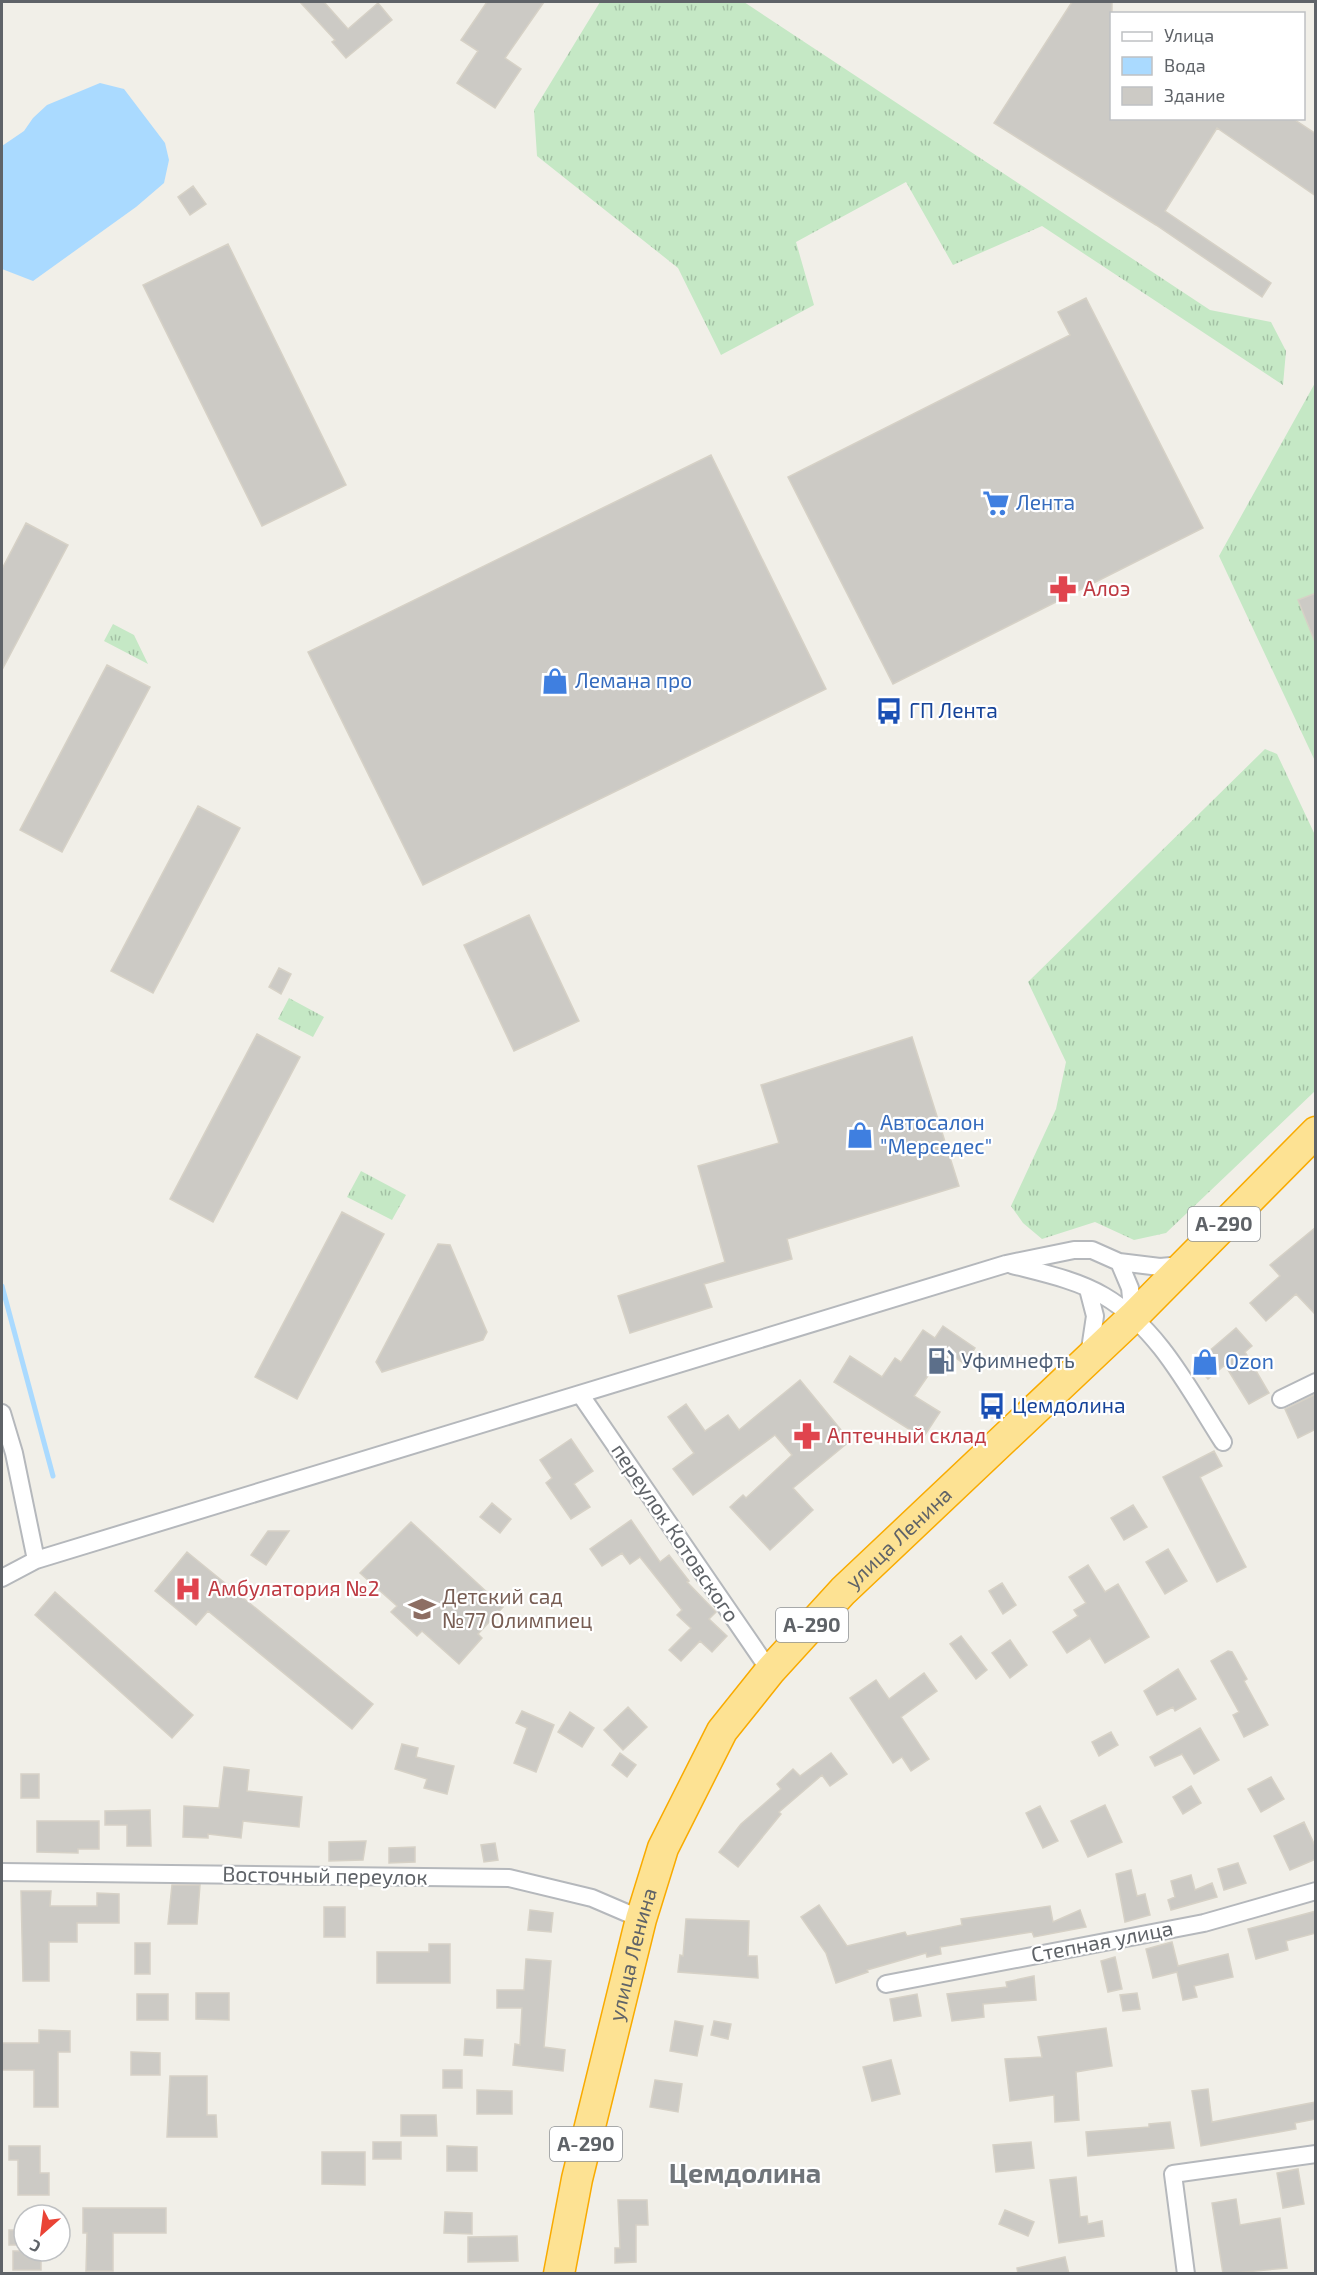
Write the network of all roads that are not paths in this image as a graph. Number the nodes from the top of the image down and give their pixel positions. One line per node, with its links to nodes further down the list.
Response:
1 (1316, 1132): 4 (highway, улица Ленина / А-290)
2 (1119, 1262): 3 (street); 4 (street); 6 (street)
3 (1006, 1264): 5 (street); 9 (street)
4 (1182, 1265): 6 (highway, улица Ленина / А-290)
5 (1088, 1289): 6 (street); 7 (street)
6 (1133, 1317): 7 (highway, улица Ленина / А-290); 12 (street)
7 (1089, 1357): 15 (highway, улица Ленина / А-290)
8 (1316, 1382): 10 (street)
9 (580, 1394): 13 (street); 15 (street, переулок Котовского)
10 (1281, 1399)
11 (2, 1413): 13 (street)
12 (1223, 1442)
13 (36, 1560): 14 (street)
14 (2, 1578)
15 (770, 1671): 18 (highway, улица Ленина / А-290)
16 (2, 1872): 18 (street, Восточный переулок)
17 (1316, 1892): 19 (street, Степная улица)
18 (641, 1919): 21 (highway, улица Ленина / А-290)
19 (886, 1984)
20 (1316, 2154): 22 (street)
21 (559, 2274)
22 (1186, 2274)

